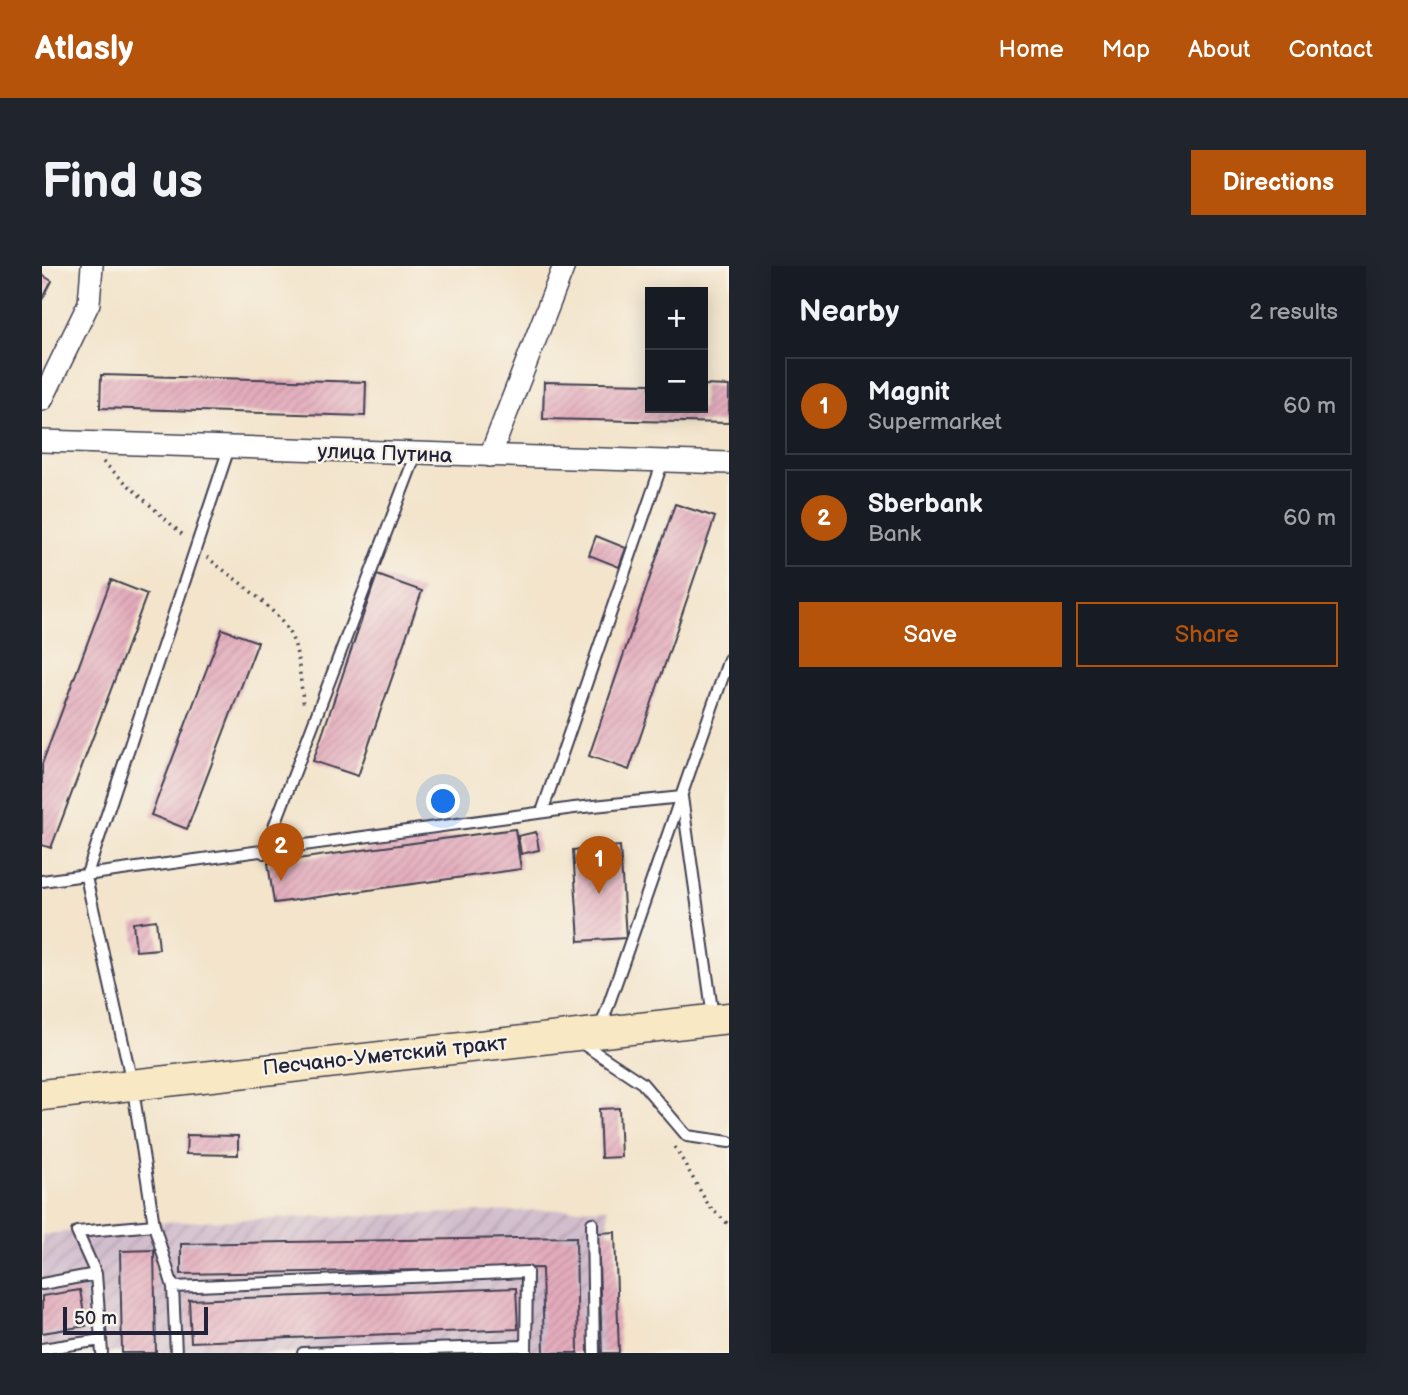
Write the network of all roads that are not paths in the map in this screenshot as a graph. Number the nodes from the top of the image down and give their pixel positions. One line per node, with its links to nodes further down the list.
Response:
1 (92, 266): 3 (street)
2 (564, 266): 7 (street)
3 (42, 400)
4 (42, 441): 5 (street, улица Путина)
5 (229, 448): 6 (street, улица Путина); 14 (lane)
6 (416, 454): 7 (street, улица Путина); 13 (lane)
7 (490, 456): 8 (street, улица Путина)
8 (663, 461): 9 (street, улица Путина); 12 (lane)
9 (729, 463)
10 (729, 659): 11 (lane)
11 (682, 797): 12 (lane); 16 (lane); 17 (lane)
12 (542, 812): 13 (lane)
13 (264, 853): 14 (lane)
14 (86, 877): 15 (lane); 19 (lane)
15 (42, 881)
16 (721, 1019): 17 (main road, Песчано-Уметский тракт)
17 (599, 1032): 18 (main road, Песчано-Уметский тракт)
18 (569, 1035): 19 (main road, Песчано-Уметский тракт); 21 (lane)
19 (132, 1083): 20 (main road, Песчано-Уметский тракт); 23 (lane)
20 (42, 1095)
21 (729, 1142)
22 (592, 1223): 33 (lane)
23 (154, 1225): 24 (lane); 26 (lane)
24 (96, 1274): 25 (lane); 27 (lane)
25 (42, 1284)
26 (173, 1287): 29 (lane); 31 (lane)
27 (101, 1340): 28 (lane); 30 (lane)
28 (42, 1349)
29 (526, 1350): 32 (lane)
30 (102, 1353)
31 (176, 1353)
32 (303, 1353)
33 (594, 1353)

